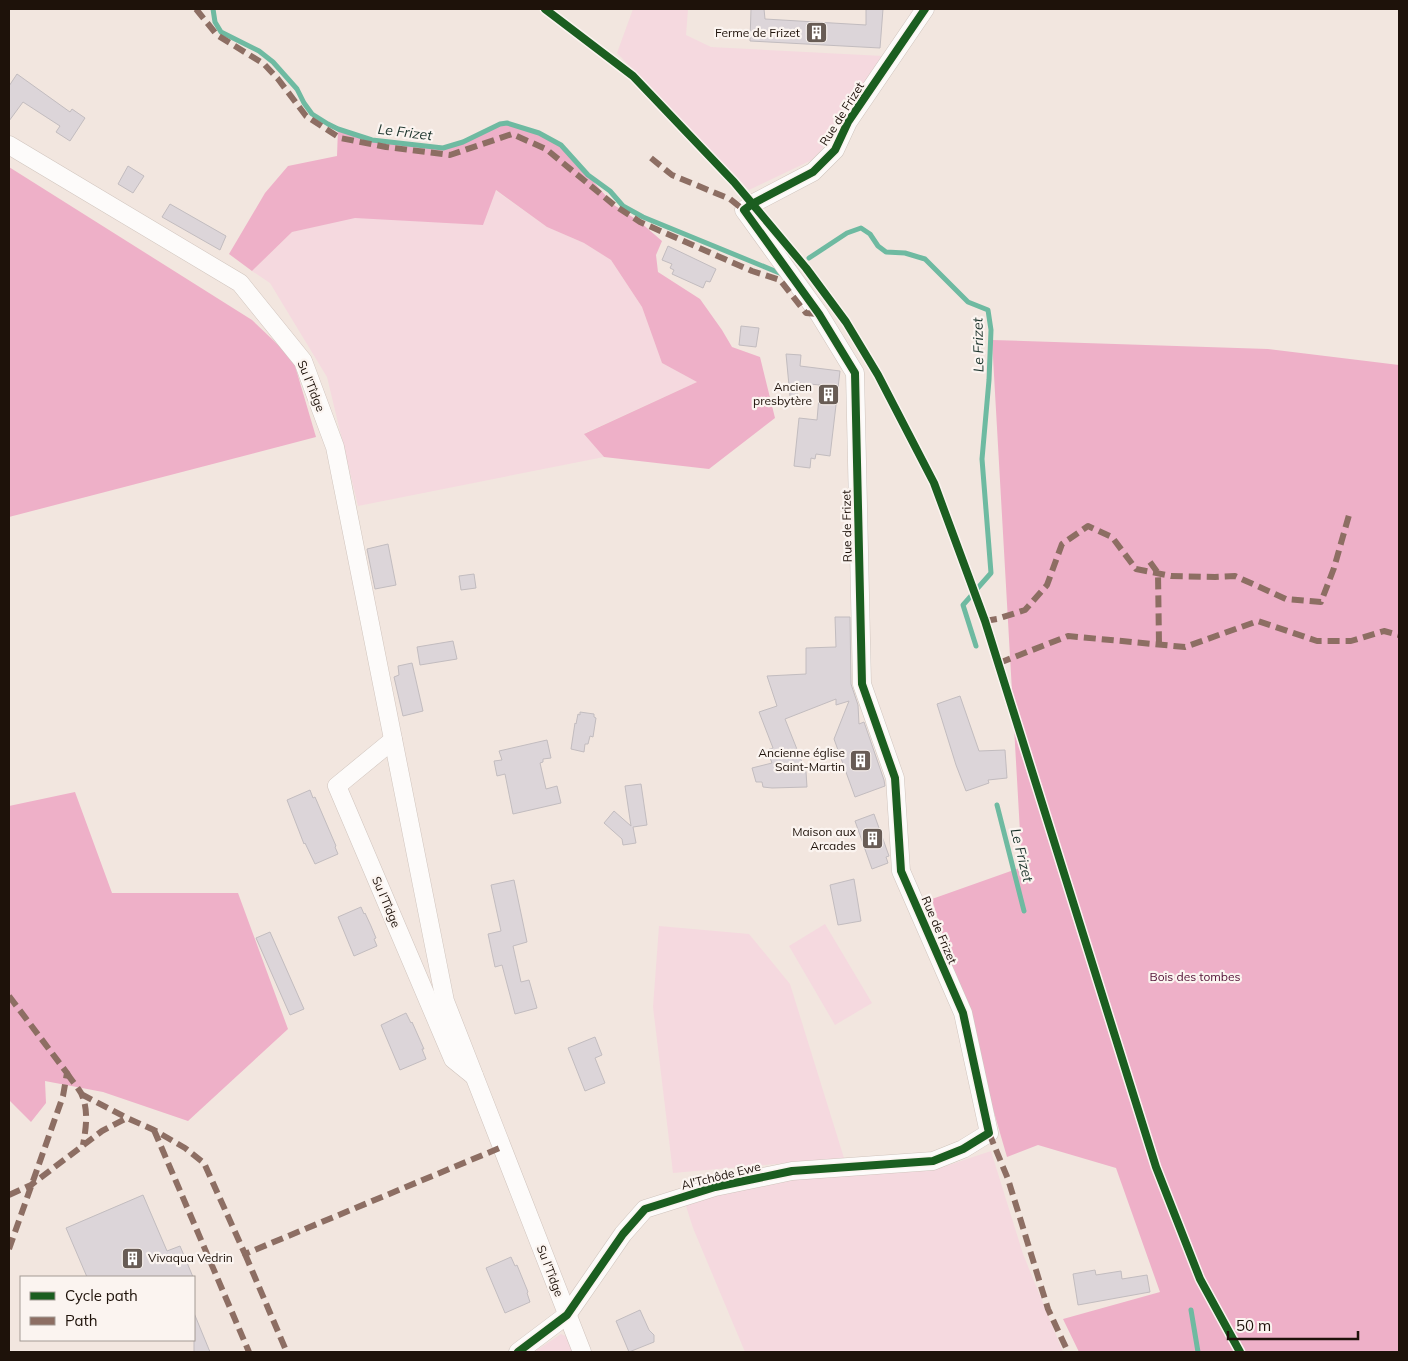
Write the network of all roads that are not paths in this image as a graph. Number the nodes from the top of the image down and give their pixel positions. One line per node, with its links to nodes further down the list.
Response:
1 (925, 9): 5 (street, Rue de Frizet)
2 (9, 145): 3 (street, Su l'Tîdge)
3 (393, 740): 4 (street, Su l'Tîdge); 4 (street, Su l'Tîdge)
4 (475, 1077): 6 (street, Su l'Tîdge)
5 (989, 1132): 6 (street, Al'Tchôde Ewe)
6 (567, 1315): 7 (street, Al'Tchôde Ewe); 8 (street, Su l'Tîdge)
7 (518, 1352)
8 (582, 1352)

